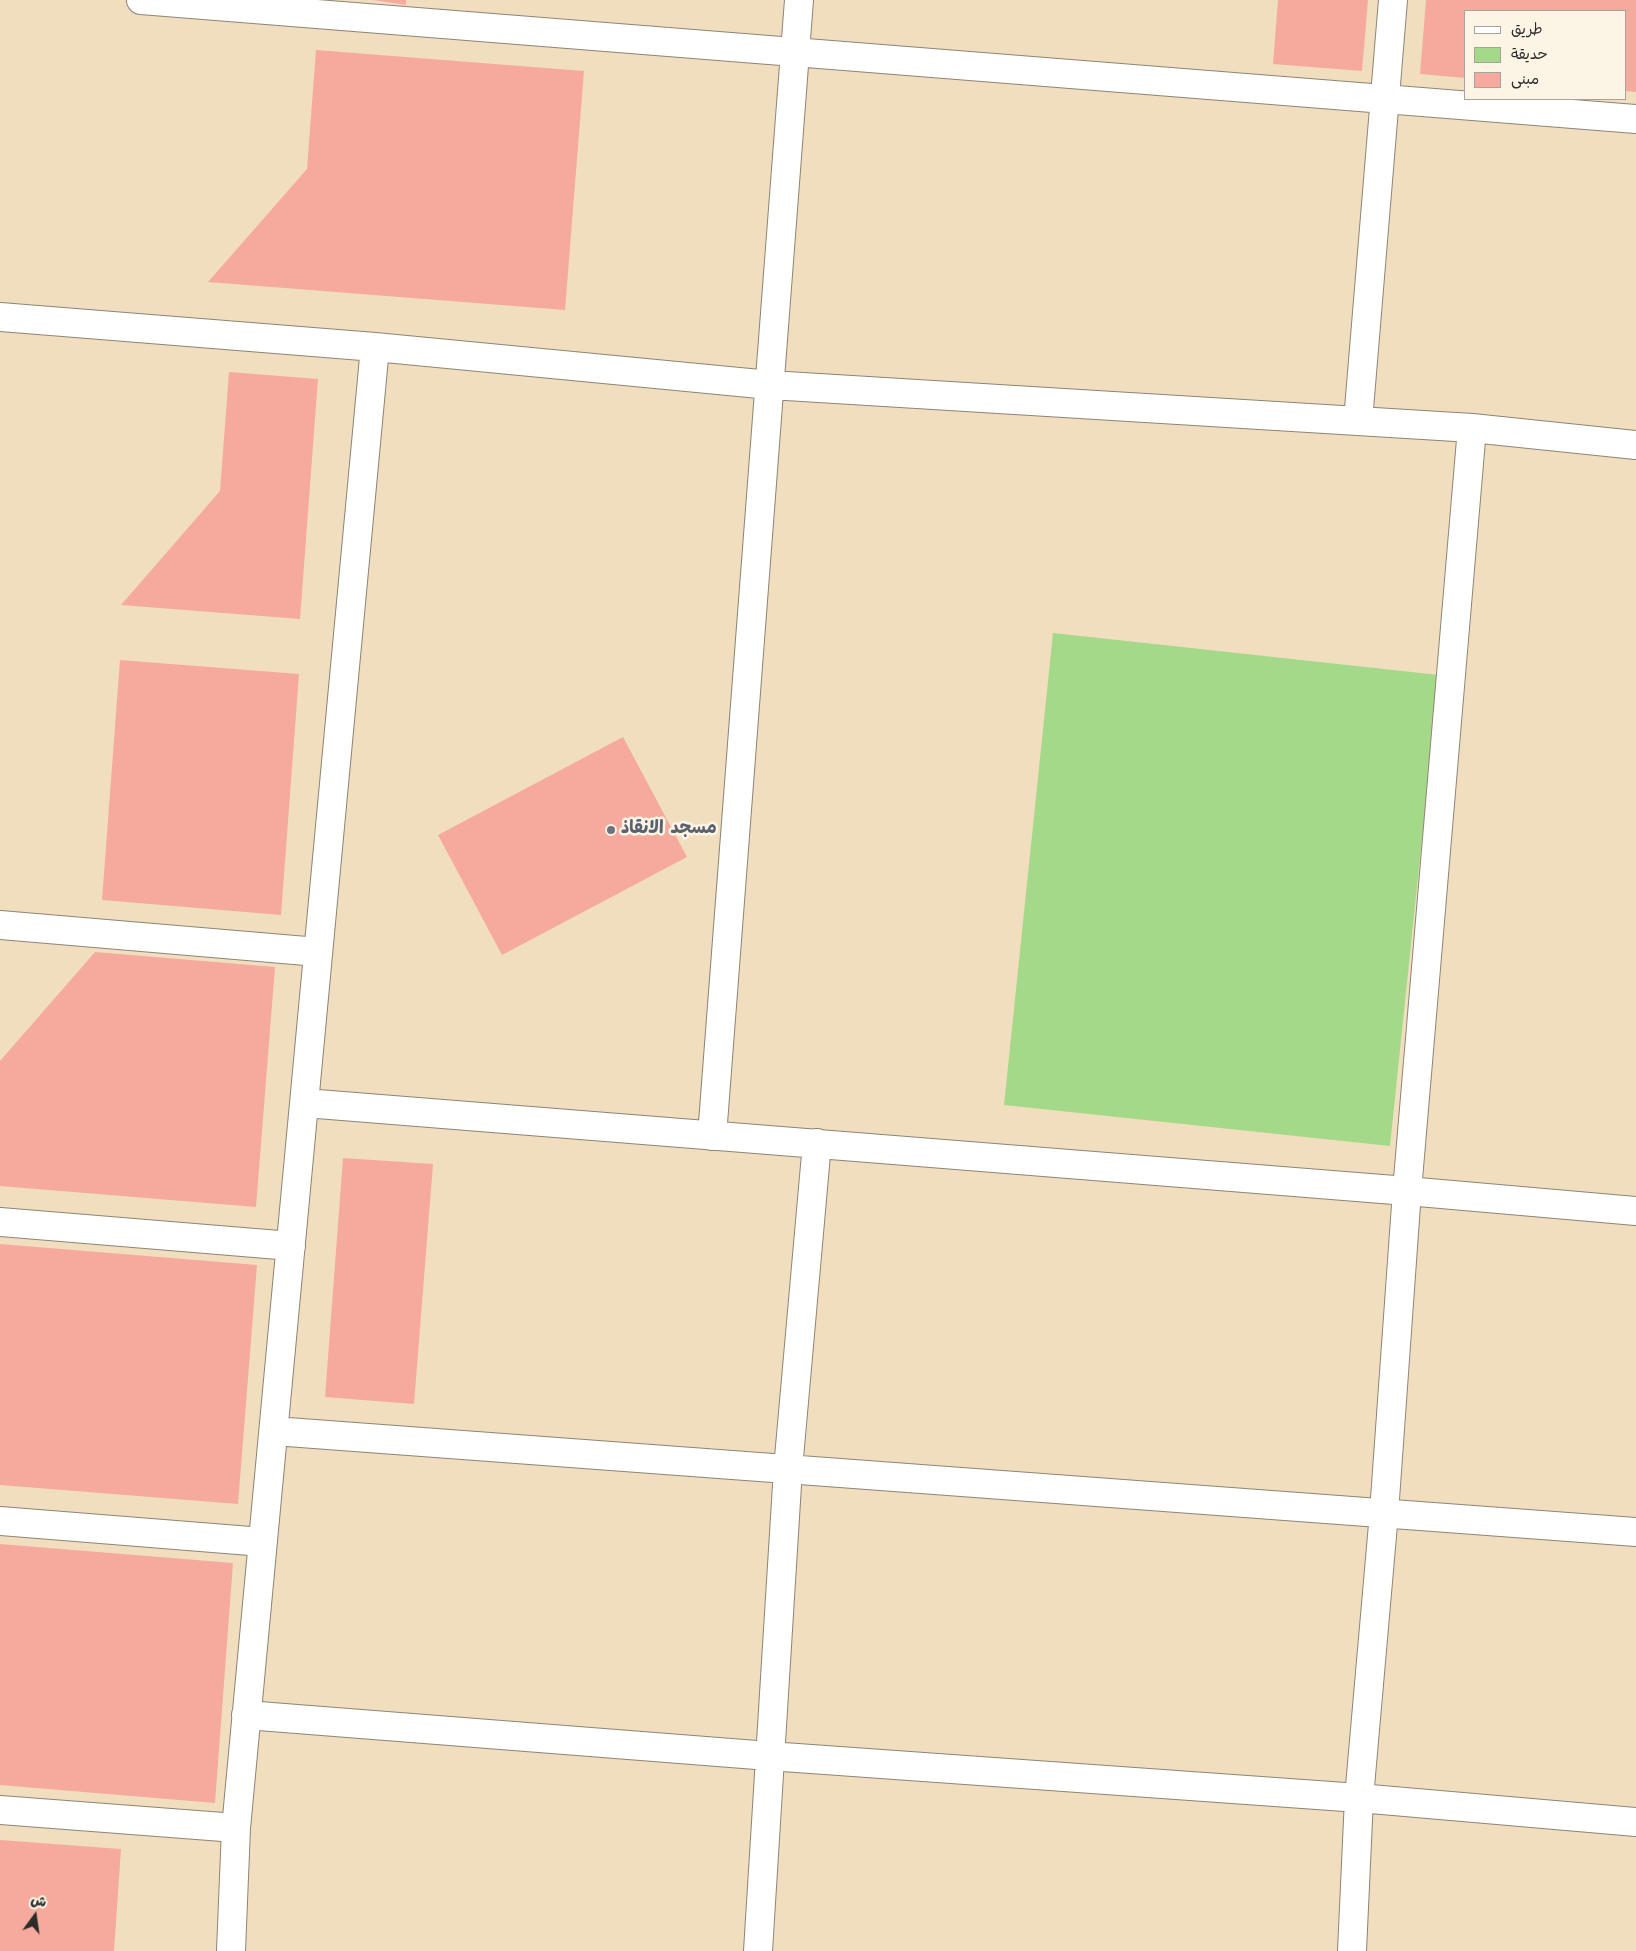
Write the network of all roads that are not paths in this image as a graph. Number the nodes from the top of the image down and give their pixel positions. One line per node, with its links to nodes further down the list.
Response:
1 (140, 0): 4 (street)
2 (799, 0): 4 (street)
3 (1393, 0): 5 (street)
4 (795, 52): 5 (street); 9 (street)
5 (1385, 99): 6 (street); 10 (street)
6 (1636, 119)
7 (0, 317): 8 (street)
8 (375, 347): 9 (street); 14 (street)
9 (770, 385): 10 (street); 16 (street)
10 (1358, 421): 11 (street)
11 (1472, 428): 12 (street); 18 (street)
12 (1636, 446)
13 (0, 925): 14 (street)
14 (318, 952): 15 (street)
15 (305, 1103): 16 (street); 21 (street)
16 (712, 1136): 17 (street)
17 (816, 1142): 18 (street); 23 (street)
18 (1408, 1191): 19 (street); 24 (street)
19 (1636, 1211)
20 (0, 1222): 21 (street)
21 (291, 1246): 22 (street)
22 (274, 1431): 23 (street); 27 (street)
23 (788, 1469): 24 (street); 29 (street)
24 (1384, 1513): 26 (street); 30 (street)
25 (0, 1521): 27 (street)
26 (1636, 1532)
27 (263, 1542): 28 (street)
28 (246, 1715): 29 (street); 33 (street)
29 (769, 1756): 30 (street); 35 (street)
30 (1359, 1798): 32 (street); 36 (street)
31 (0, 1810): 33 (street)
32 (1636, 1822)
33 (236, 1828): 34 (street)
34 (231, 1951)
35 (758, 1951)
36 (1352, 1951)

